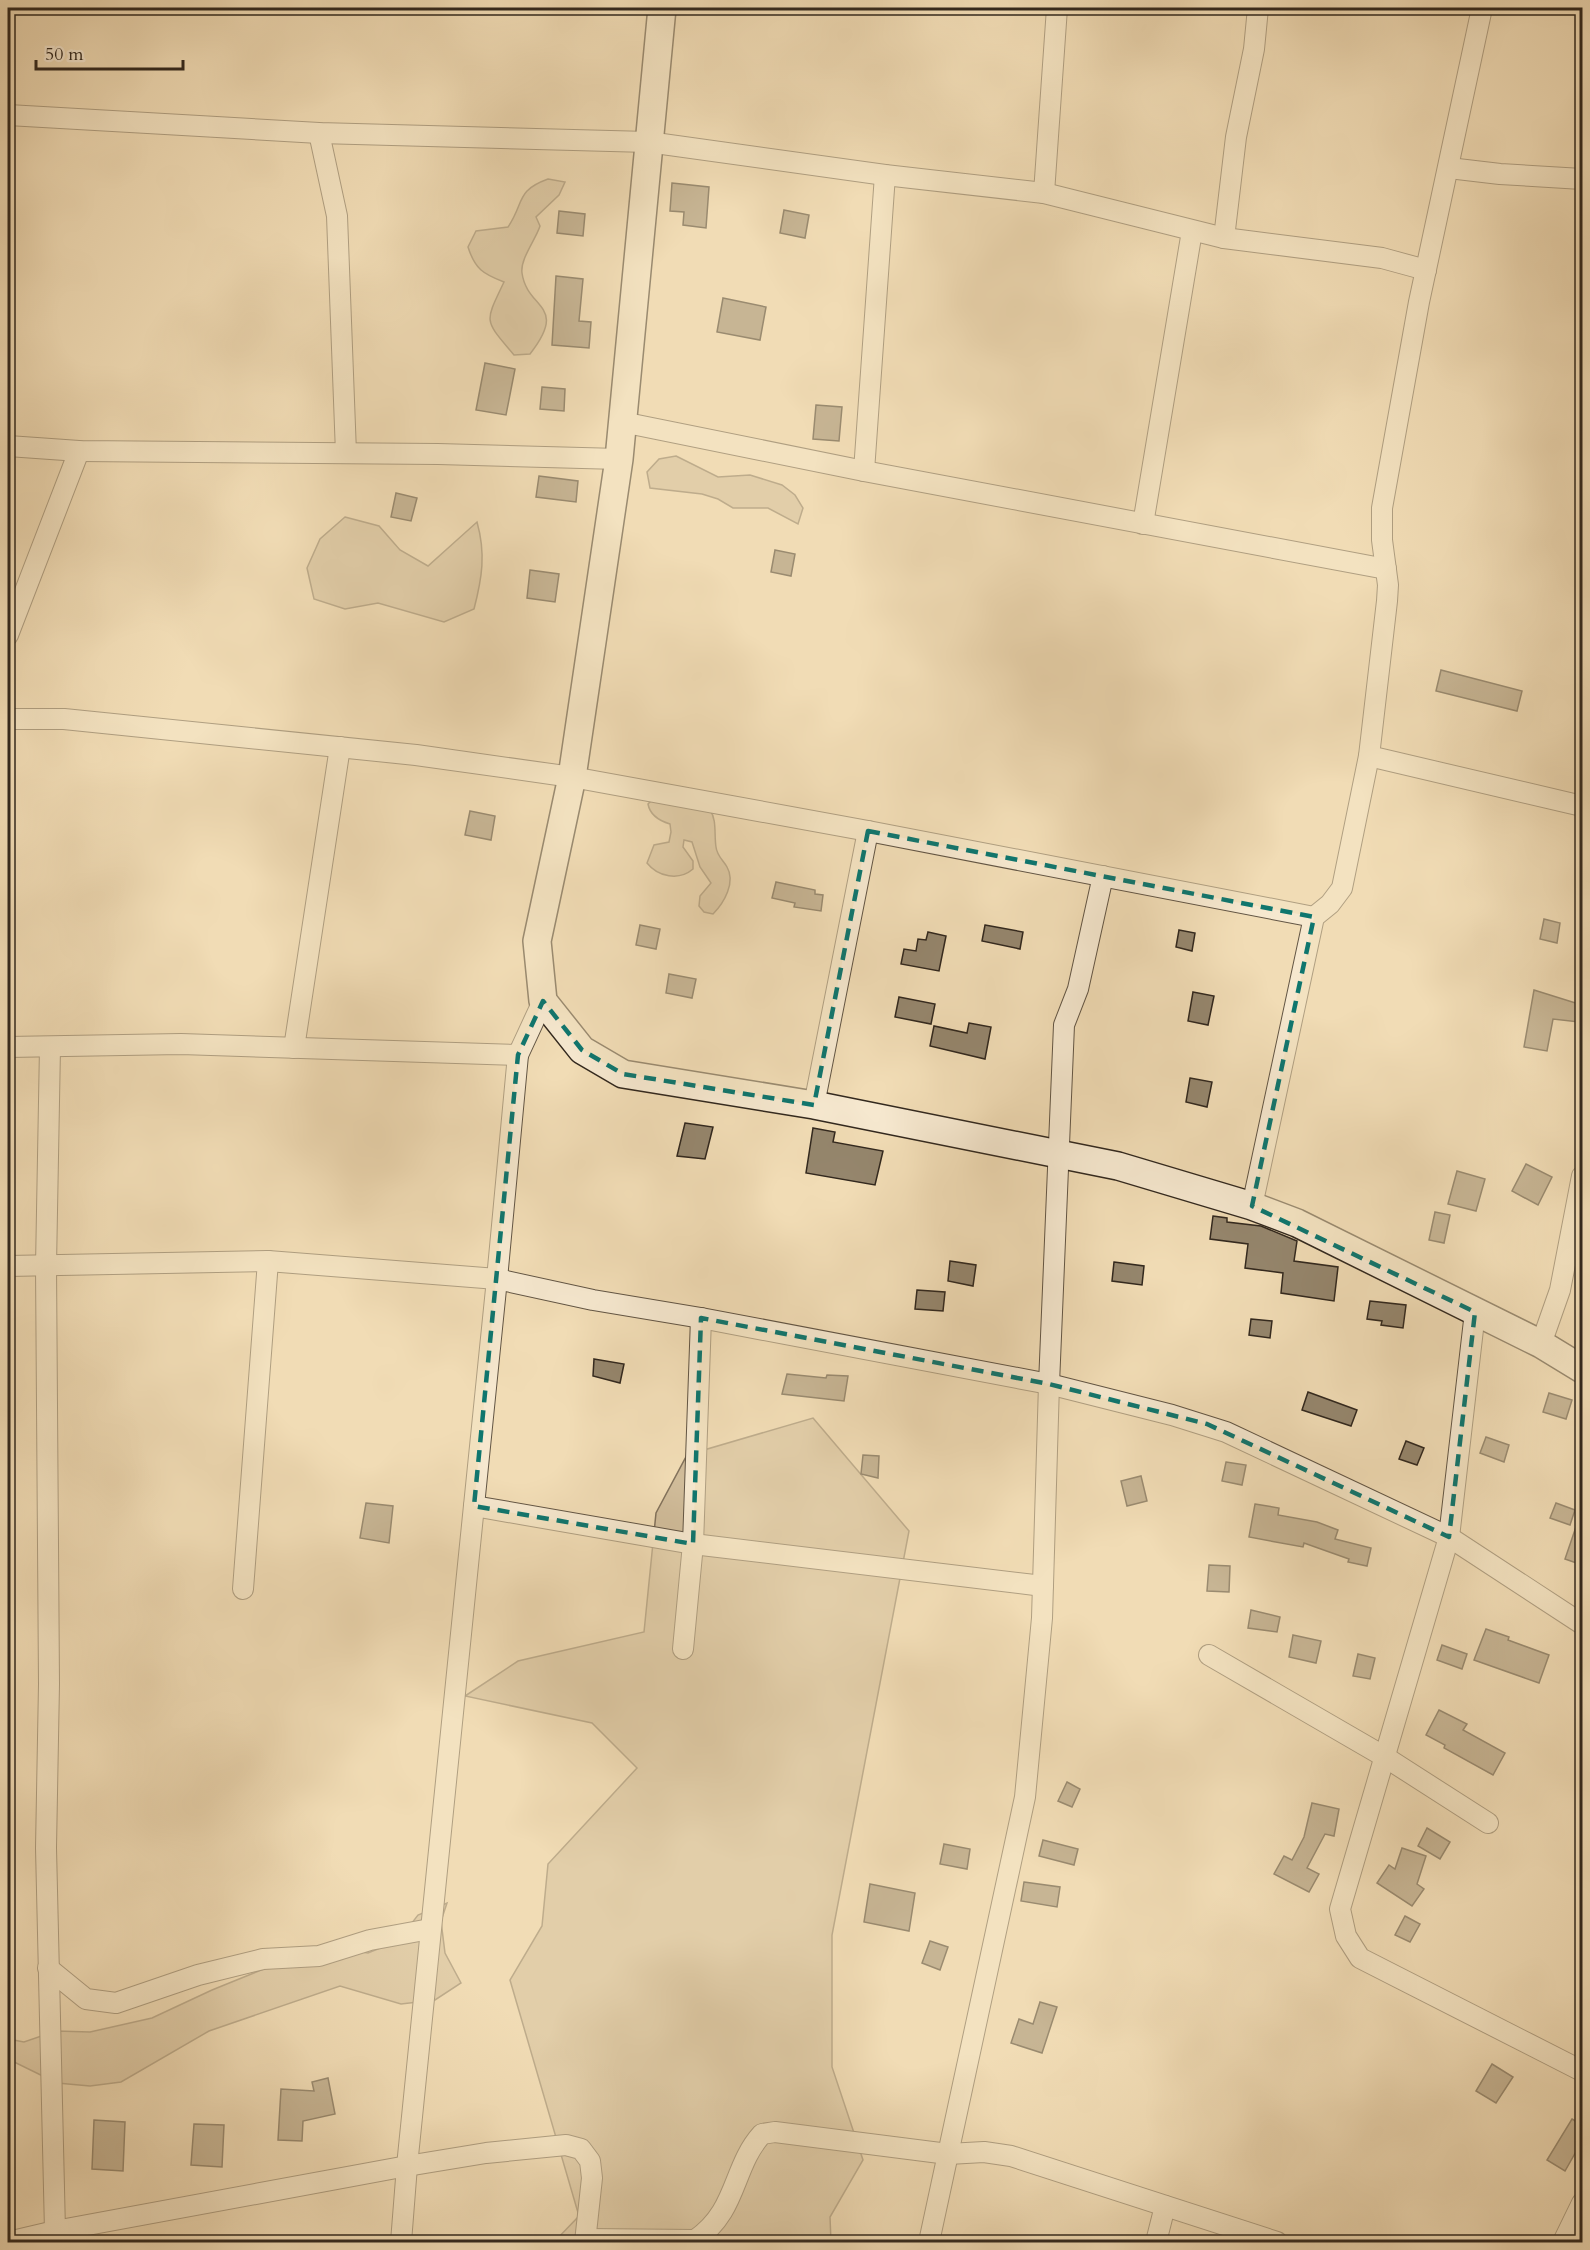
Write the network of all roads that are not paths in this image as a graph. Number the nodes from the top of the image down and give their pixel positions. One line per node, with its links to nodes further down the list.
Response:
1 (662, 8): 7 (street)
2 (1057, 8): 11 (street)
3 (1258, 8): 13 (street)
4 (1482, 8): 8 (street)
5 (8, 115): 6 (street)
6 (319, 133): 7 (street); 18 (street)
7 (648, 142): 9 (street); 15 (street)
8 (1449, 168): 10 (street); 14 (street)
9 (885, 175): 11 (street); 20 (street)
10 (1582, 179)
11 (1044, 193): 12 (street)
12 (1192, 231): 13 (street); 21 (street)
13 (1224, 238): 14 (street)
14 (1426, 270): 22 (street)
15 (622, 422): 19 (street); 20 (street)
16 (8, 446): 17 (street)
17 (79, 451): 18 (street); 23 (street)
18 (346, 453): 19 (street)
19 (618, 459): 27 (street)
20 (864, 471): 21 (street)
21 (1143, 524): 22 (street)
22 (1386, 569): 26 (street)
23 (8, 635)
24 (8, 719): 25 (street)
25 (340, 747): 27 (street); 35 (street)
26 (1369, 756): 28 (street); 31 (street)
27 (572, 777): 29 (street); 32 (street)
28 (1582, 806)
29 (868, 831): 30 (street); 37 (street)
30 (1103, 876): 31 (street); 38 (street)
31 (1314, 917): 40 (street)
32 (543, 1001): 36 (street); 37 (street)
33 (8, 1047): 34 (street)
34 (50, 1047): 35 (street); 43 (street)
35 (294, 1048): 36 (street)
36 (518, 1055): 44 (street)
37 (814, 1105): 38 (street)
38 (1060, 1155): 40 (street); 49 (street)
39 (1582, 1176): 47 (street)
40 (1252, 1206): 45 (street)
41 (268, 1261): 43 (street); 44 (street); 54 (street)
42 (8, 1266): 43 (street)
43 (46, 1266): 61 (street)
44 (497, 1279): 46 (street); 50 (street)
45 (1475, 1312): 47 (street); 51 (street)
46 (701, 1318): 49 (street); 52 (street)
47 (1540, 1344): 48 (street)
48 (1582, 1369)
49 (1049, 1383): 51 (street); 53 (street)
50 (474, 1506): 52 (street); 60 (street)
51 (1449, 1537): 55 (street); 58 (street)
52 (693, 1544): 53 (street); 56 (street)
53 (1043, 1586): 63 (street)
54 (243, 1589)
55 (1582, 1624)
56 (683, 1649)
57 (1209, 1655): 58 (street)
58 (1385, 1757): 59 (street); 62 (street)
59 (1488, 1823)
60 (430, 1929): 61 (street); 64 (street)
61 (48, 1968): 67 (street)
62 (1582, 2071)
63 (948, 2154): 66 (street); 68 (street); 71 (street)
64 (407, 2166): 67 (street); 68 (street); 70 (street)
65 (1582, 2203): 74 (street)
66 (1165, 2206): 72 (street); 73 (street)
67 (45, 2237): 69 (street)
68 (585, 2241)
69 (8, 2242)
70 (401, 2242)
71 (929, 2242)
72 (1156, 2242)
73 (1277, 2242)
74 (1563, 2242)

